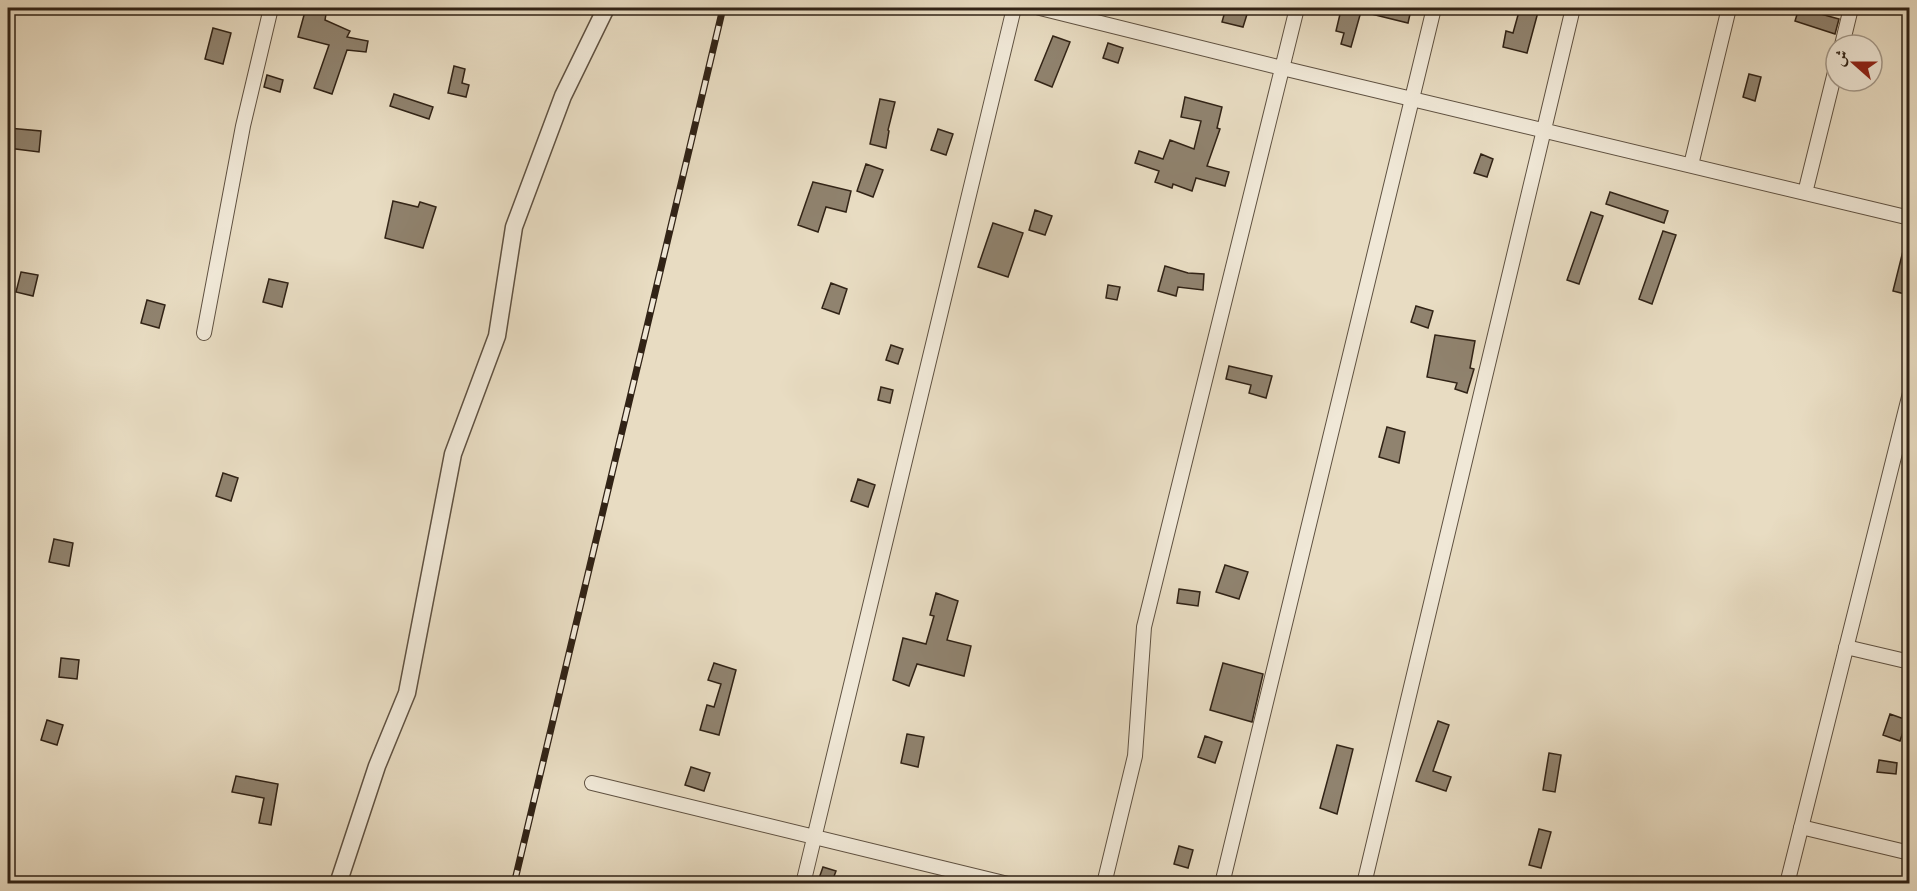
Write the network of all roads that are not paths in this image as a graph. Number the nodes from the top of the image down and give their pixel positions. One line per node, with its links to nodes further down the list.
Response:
1 (271, 8): 18 (street)
2 (606, 8): 26 (street)
3 (1014, 8): 24 (street)
4 (1040, 8): 11 (street)
5 (1297, 8): 11 (street)
6 (1434, 8): 13 (street)
7 (1573, 8): 14 (street)
8 (1729, 8): 15 (street)
9 (1851, 8): 10 (street)
10 (1845, 33)
11 (1282, 68): 13 (street); 29 (street)
12 (1830, 93): 16 (street)
13 (1412, 99): 14 (street); 30 (street)
14 (1544, 130): 15 (street); 31 (street)
15 (1691, 165): 16 (street)
16 (1805, 193): 17 (street)
17 (1910, 218)
18 (204, 333)
19 (1910, 393): 20 (street)
20 (1846, 647): 21 (street); 23 (street)
21 (1910, 662)
22 (592, 783): 24 (street)
23 (1801, 827): 25 (street); 32 (street)
24 (814, 837): 27 (street); 28 (street)
25 (1910, 853)
26 (338, 884)
27 (803, 884)
28 (1008, 884)
29 (1104, 884)
30 (1222, 884)
31 (1364, 884)
32 (1787, 884)

